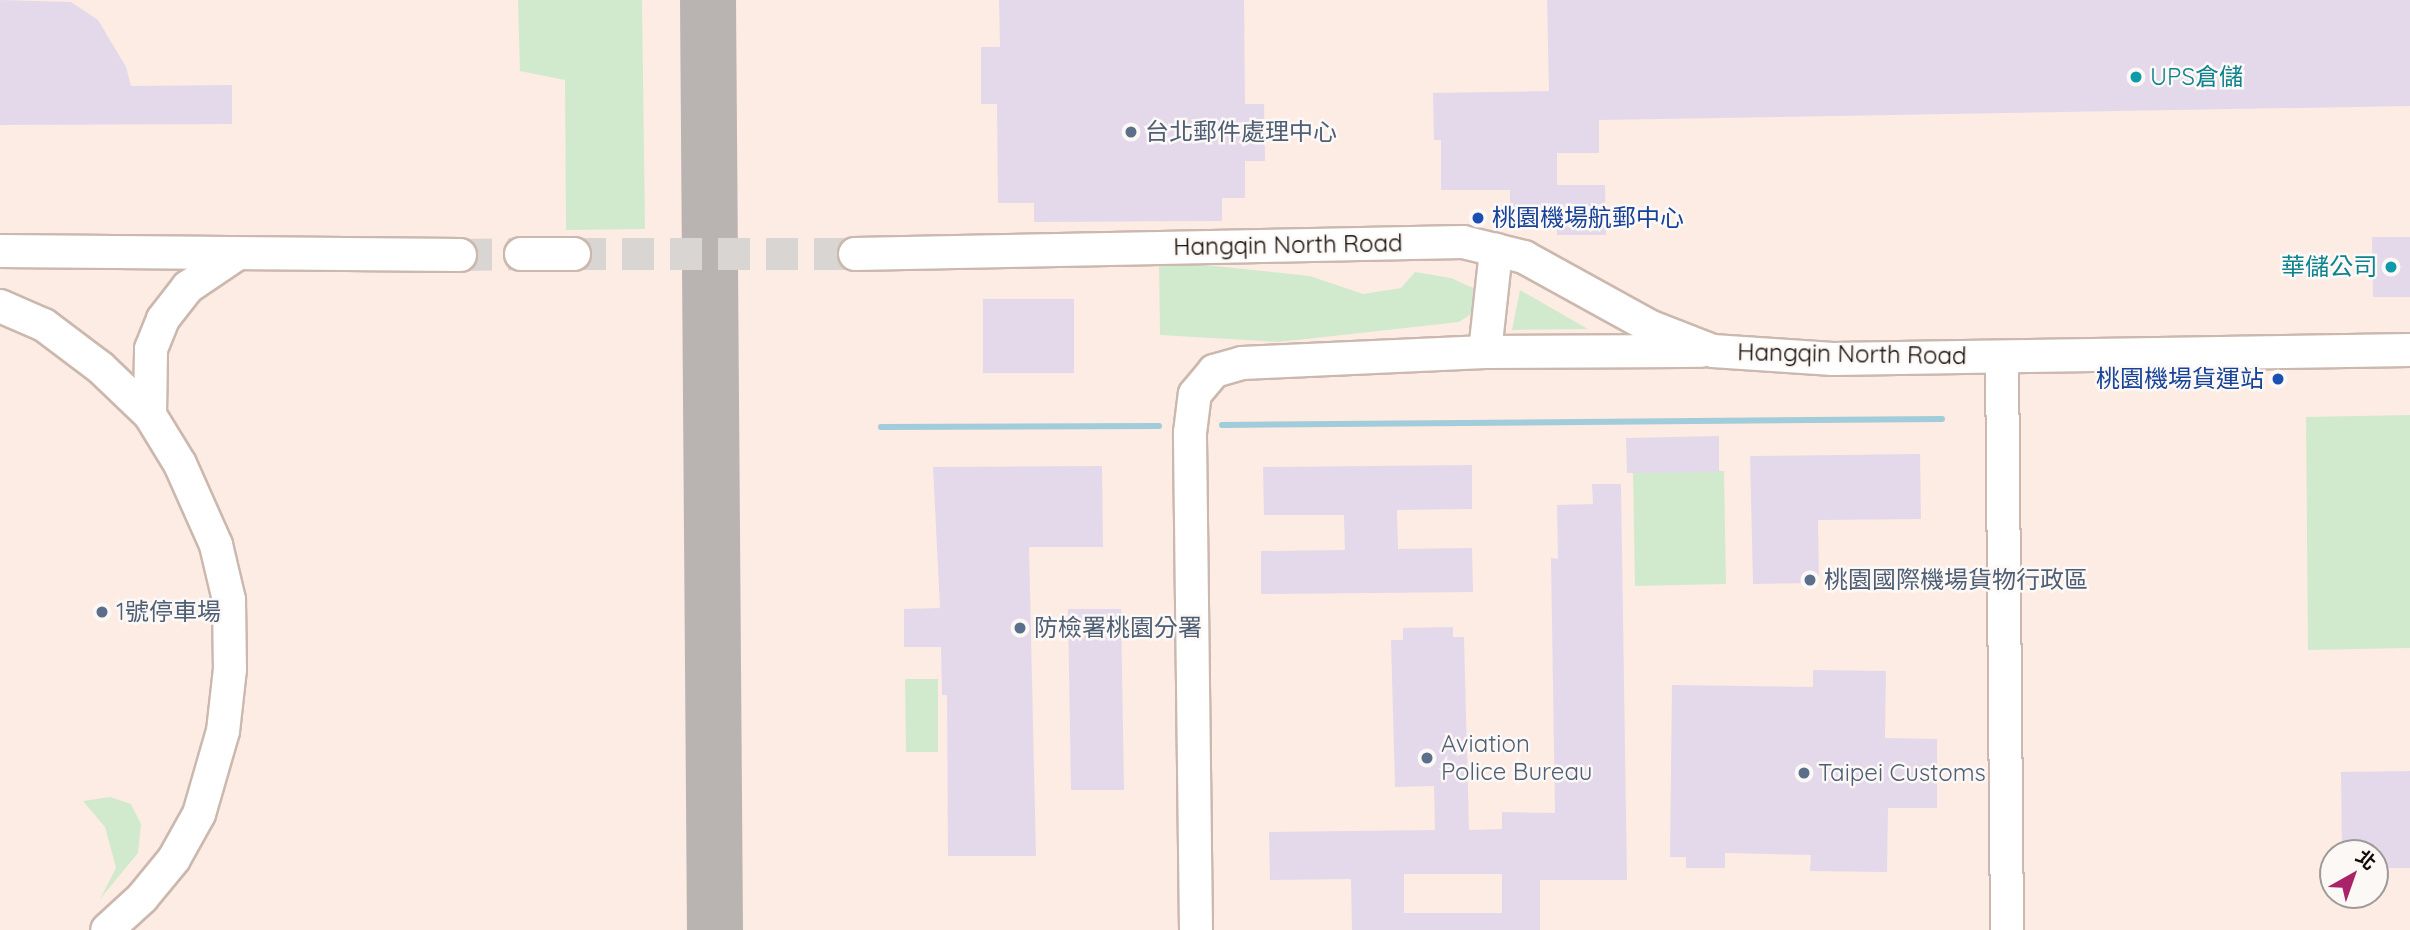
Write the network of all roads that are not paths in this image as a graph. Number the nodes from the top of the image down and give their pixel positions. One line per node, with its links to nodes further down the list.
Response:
1 (1496, 250): 5 (street, Hangqin North Road); 10 (street, Hangqin North Road); 11 (street)
2 (0, 251): 7 (street)
3 (521, 254): 4 (street)
4 (574, 254)
5 (855, 254)
6 (460, 255): 7 (street)
7 (234, 256): 13 (street)
8 (0, 306): 13 (street)
9 (2410, 350): 12 (street, Hangqin North Road)
10 (1713, 351): 11 (street); 12 (street, Hangqin North Road)
11 (1485, 352): 15 (street)
12 (2002, 357): 16 (street)
13 (150, 415): 14 (street)
14 (107, 930)
15 (1196, 930)
16 (2007, 930)

